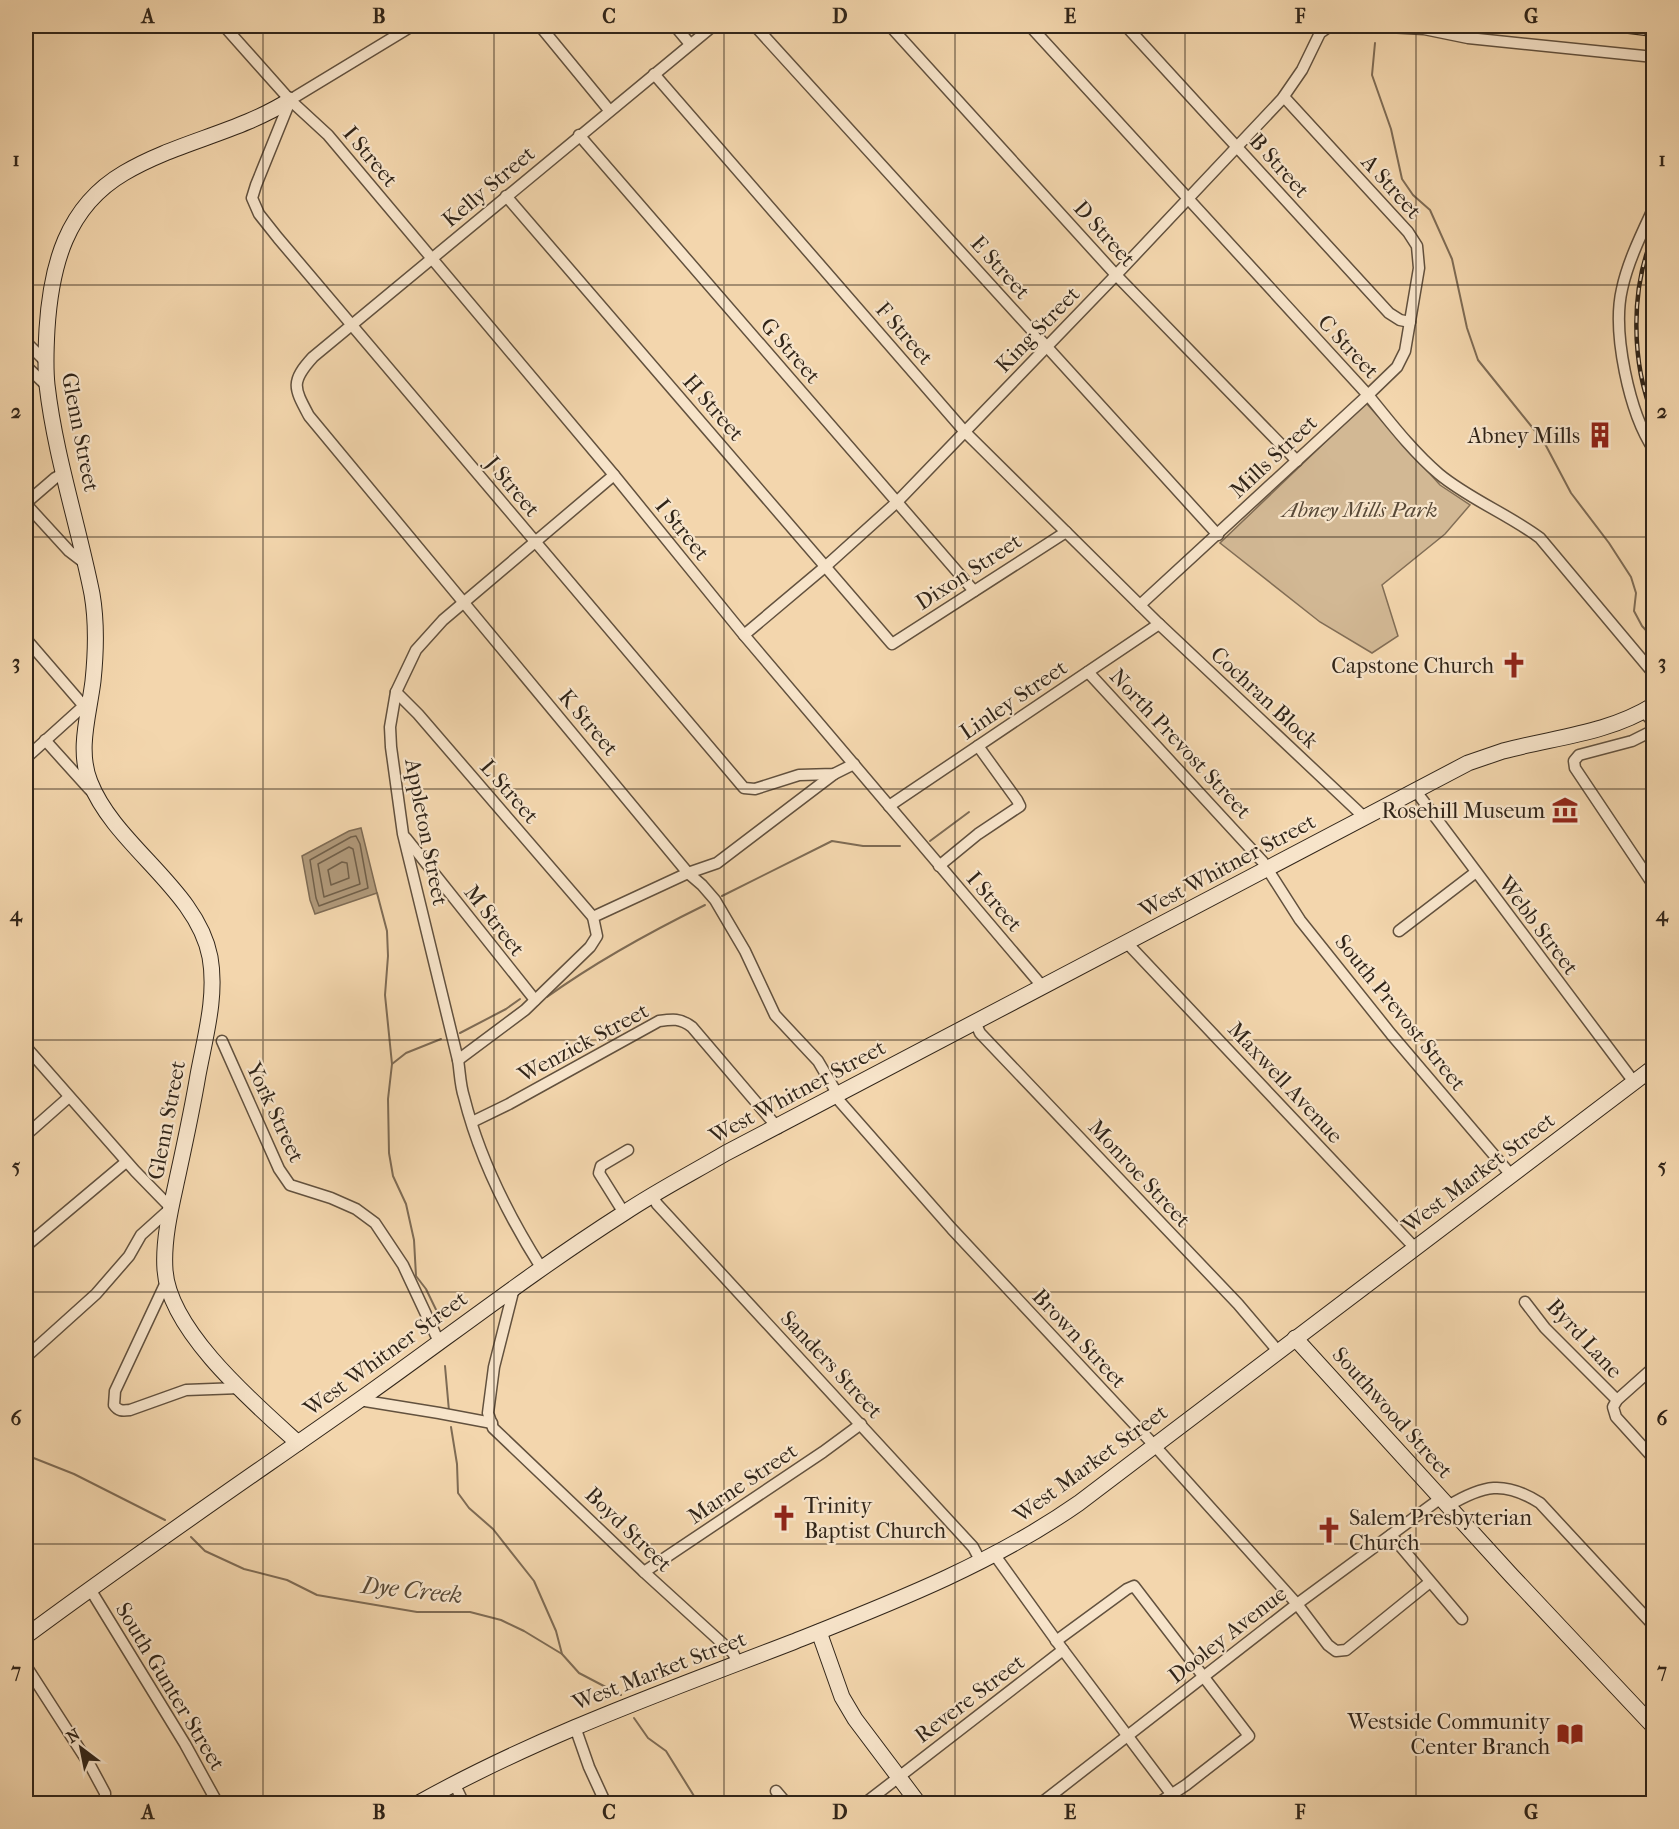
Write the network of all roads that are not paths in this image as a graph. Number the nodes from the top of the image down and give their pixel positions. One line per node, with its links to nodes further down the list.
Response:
1 (224, 26): 17 (street, I Street)
2 (412, 26): 17 (street, Glenn Street)
3 (540, 26): 18 (street)
4 (675, 26): 13 (street)
5 (713, 26): 13 (street, Kelly Street)
6 (755, 26): 29 (street, E Street)
7 (890, 26): 25 (street, D Street)
8 (1030, 26): 22 (street, C Street)
9 (1126, 26): 20 (street, B Street)
10 (1330, 26): 11 (street); 16 (street, King Street)
11 (1345, 26)
12 (1370, 26): 14 (street)
13 (690, 44): 15 (street, Kelly Street)
14 (1653, 57)
15 (654, 74): 18 (street, Kelly Street); 35 (street, F Street)
16 (1284, 97): 20 (street, King Street); 26 (street, A Street)
17 (290, 100): 24 (street, I Street); 27 (street, J Street); 30 (street, Glenn Street)
18 (609, 110): 19 (street, Kelly Street)
19 (579, 135): 21 (street, Kelly Street); 40 (street, G Street)
20 (1238, 147): 22 (street, King Street); 26 (street, B Street)
21 (506, 196): 24 (street, Kelly Street); 46 (street, H Street)
22 (1188, 199): 25 (street, King Street); 34 (street, C Street)
23 (1653, 207): 36 (street)
24 (432, 259): 27 (street, Kelly Street); 39 (street, I Street)
25 (1116, 274): 29 (street, King Street); 37 (street, D Street)
26 (1410, 322): 34 (street, Mills Street)
27 (351, 326): 32 (street, Kelly Street); 44 (street, J Street)
28 (26, 342): 30 (street)
29 (1047, 346): 35 (street, King Street); 43 (street, E Street)
30 (46, 362): 33 (street, Glenn Street)
31 (26, 366): 33 (street)
32 (296, 383): 48 (street, K Street)
33 (47, 386): 38 (street, Glenn Street)
34 (1368, 395): 37 (street, Mills Street); 55 (street, C Street)
35 (965, 432): 40 (street, King Street); 42 (street, F Street)
36 (1653, 450)
37 (1297, 461): 43 (street, Mills Street)
38 (64, 473): 41 (street); 45 (street, Glenn Street)
39 (614, 475): 44 (street, Appleton Street); 51 (street, I Street)
40 (897, 502): 46 (street, King Street); 47 (street, G Street)
41 (26, 503): 45 (street)
42 (1066, 532): 47 (street, Dixon Street); 49 (street, F Street)
43 (1218, 535): 49 (street, Mills Street)
44 (536, 543): 48 (street, Appleton Street); 64 (street, J Street)
45 (86, 564): 57 (street, Glenn Street)
46 (826, 566): 51 (street, King Street); 53 (street, H Street)
47 (974, 591): 53 (street, Dixon Street)
48 (464, 603): 56 (street, Appleton Street); 73 (street, K Street)
49 (1140, 605): 50 (street, Cochran Block)
50 (1159, 624): 54 (street, Linley Street); 68 (street, Cochran Block)
51 (744, 635): 63 (street, I Street)
52 (26, 639): 57 (street)
53 (892, 644)
54 (1088, 672): 61 (street, Linley Street); 71 (street, North Prevost Street)
55 (1653, 674)
56 (396, 692): 69 (street, Appleton Street); 75 (street, L Street)
57 (86, 702): 60 (street); 66 (street, Glenn Street)
58 (1650, 713): 65 (street, West Whitner Street)
59 (1653, 730): 74 (street)
60 (45, 740): 62 (street); 66 (street, Glenn Street)
61 (978, 746): 67 (street, Linley Street); 70 (street)
62 (26, 758)
63 (854, 764): 64 (street, J Street); 67 (street, I Street)
64 (834, 774): 73 (street)
65 (1415, 790): 68 (street, West Whitner Street); 72 (street, Webb Street)
66 (95, 794): 95 (street, Glenn Street)
67 (889, 806): 70 (street, I Street)
68 (1364, 817): 71 (street, West Whitner Street)
69 (403, 834): 79 (street, M Street); 83 (street, Appleton Street)
70 (939, 866): 78 (street, I Street)
71 (1268, 869): 77 (street, West Whitner Street); 93 (street, South Prevost Street)
72 (1476, 872): 76 (street); 85 (street, Webb Street)
73 (688, 873): 75 (street); 86 (street, K Street)
74 (1653, 886)
75 (593, 917): 79 (street)
76 (1399, 931)
77 (1128, 944): 78 (street, West Whitner Street); 98 (street, Maxwell Avenue)
78 (1042, 986): 80 (street, West Whitner Street)
79 (535, 1000): 83 (street)
80 (975, 1022): 86 (street, West Whitner Street); 105 (street, Monroe Street)
81 (222, 1041): 104 (street, York Street)
82 (26, 1047): 87 (street)
83 (458, 1060): 88 (street, Appleton Street)
84 (1653, 1067): 85 (street, West Market Street)
85 (1634, 1082): 93 (street, West Market Street)
86 (836, 1096): 89 (street, West Whitner Street); 114 (street, Brown Street)
87 (69, 1097): 90 (street); 92 (street)
88 (472, 1122): 89 (street, Wenzick Street); 99 (street, Appleton Street)
89 (778, 1128): 94 (street, West Whitner Street)
90 (26, 1135)
91 (628, 1150): 96 (street)
92 (126, 1162): 95 (street); 97 (street)
93 (1511, 1175): 98 (street, West Market Street)
94 (652, 1196): 96 (street, West Whitner Street); 112 (street, Sanders Street)
95 (171, 1208): 100 (street, Glenn Street); 106 (street)
96 (624, 1213): 99 (street, West Whitner Street)
97 (26, 1246)
98 (1415, 1248): 103 (street, West Market Street)
99 (542, 1269): 101 (street, West Whitner Street)
100 (167, 1280): 108 (street, Glenn Street); 108 (street)
101 (514, 1288): 104 (street, West Whitner Street); 111 (street)
102 (1525, 1302): 110 (street, Byrd Lane)
103 (1295, 1338): 105 (street, West Market Street); 116 (street, Southwood Street)
104 (439, 1342): 109 (street, West Whitner Street)
105 (1278, 1351): 114 (street, West Market Street)
106 (26, 1357)
107 (1653, 1367): 110 (street)
108 (241, 1388): 113 (street, Glenn Street)
109 (359, 1400): 111 (street); 113 (street, West Whitner Street)
110 (1617, 1400): 115 (street)
111 (492, 1423): 119 (street, Boyd Street)
112 (861, 1424): 118 (street, Sanders Street); 119 (street, Marne Street)
113 (298, 1443): 121 (street, West Whitner Street)
114 (1154, 1445): 118 (street, West Market Street); 122 (street, Brown Street)
115 (1653, 1459)
116 (1444, 1502): 117 (street, Dooley Avenue); 124 (street, Dooley Avenue); 132 (street, Southwood Street)
117 (1391, 1535): 120 (street); 122 (street, Dooley Avenue)
118 (987, 1557): 125 (street, West Market Street); 127 (street, Sanders Street)
119 (644, 1572): 128 (street, Boyd Street)
120 (1430, 1582): 122 (street, Brown Street); 123 (street)
121 (90, 1589): 126 (street, West Whitner Street); 139 (street, South Gunter Street)
122 (1298, 1604): 130 (street, Dooley Avenue)
123 (1462, 1619)
124 (1653, 1626)
125 (819, 1632): 128 (street, West Market Street); 134 (street)
126 (26, 1636)
127 (1059, 1646): 130 (street, Revere Street); 133 (street, Sanders Street); 134 (street, Revere Street)
128 (738, 1663): 131 (street, West Market Street)
129 (26, 1666): 138 (street)
130 (1204, 1676): 133 (street, Dooley Avenue); 137 (street)
131 (574, 1727): 135 (street, West Market Street); 142 (street)
132 (1653, 1727)
133 (1127, 1737): 137 (street, Sanders Street); 146 (street, Dooley Avenue)
134 (898, 1776): 144 (street, Revere Street); 145 (street)
135 (454, 1783): 140 (street, West Market Street); 141 (street)
136 (776, 1791): 143 (street)
137 (1172, 1796): 147 (street)
138 (98, 1803)
139 (218, 1803)
140 (417, 1803)
141 (464, 1803)
142 (606, 1803)
143 (787, 1803)
144 (864, 1803)
145 (919, 1803)
146 (1040, 1803)
147 (1157, 1803)

